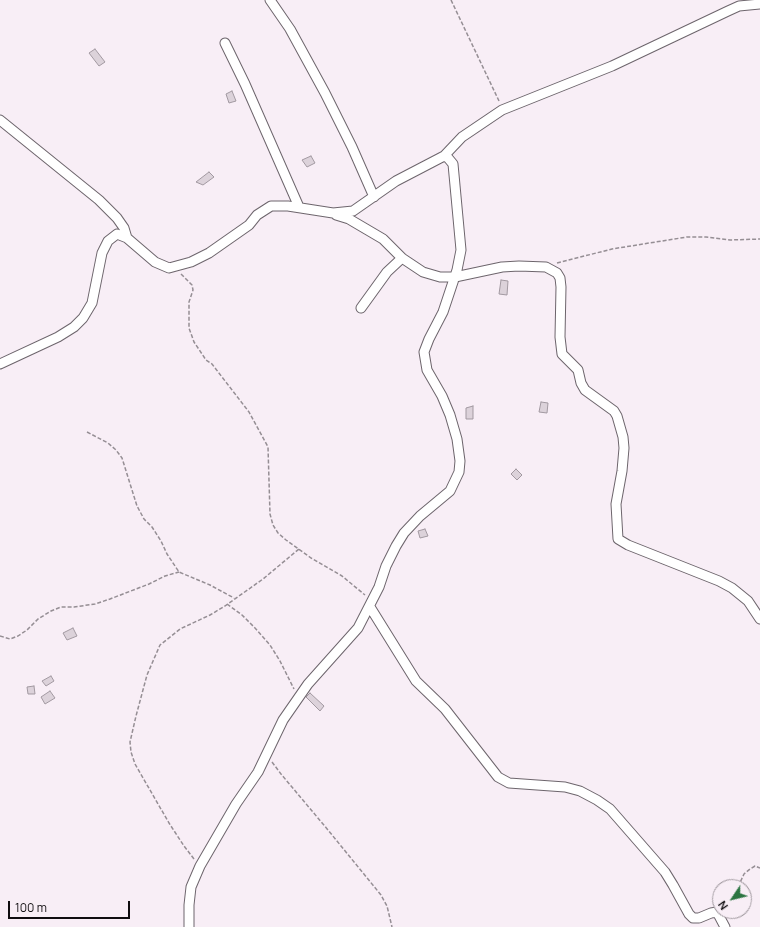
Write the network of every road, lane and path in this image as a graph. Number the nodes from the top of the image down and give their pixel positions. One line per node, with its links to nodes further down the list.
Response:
1 (270, 0): 8 (street)
2 (451, 0): 5 (path)
3 (760, 4): 5 (street)
4 (225, 43): 9 (street)
5 (502, 110): 7 (street)
6 (0, 120): 11 (street)
7 (444, 156): 8 (street); 16 (street)
8 (374, 197): 10 (street)
9 (299, 208): 10 (street); 14 (street)
10 (333, 214): 13 (street)
11 (127, 238): 14 (street); 18 (street)
12 (760, 239): 15 (path)
13 (402, 258): 16 (street); 17 (street)
14 (174, 267): 20 (path)
15 (546, 267): 16 (street); 25 (street)
16 (455, 277): 24 (street)
17 (361, 308)
18 (0, 364)
19 (87, 432): 21 (path)
20 (298, 549): 22 (path); 24 (path)
21 (179, 572): 22 (path); 26 (path)
22 (234, 599): 23 (path)
23 (227, 604): 27 (path); 29 (path)
24 (371, 604): 27 (street); 34 (street)
25 (760, 619)
26 (0, 636)
27 (298, 697): 28 (street)
28 (268, 749): 29 (street); 33 (path)
29 (200, 866): 32 (street)
30 (760, 868): 31 (path)
31 (742, 879)
32 (189, 927)
33 (392, 927)
34 (726, 927)

